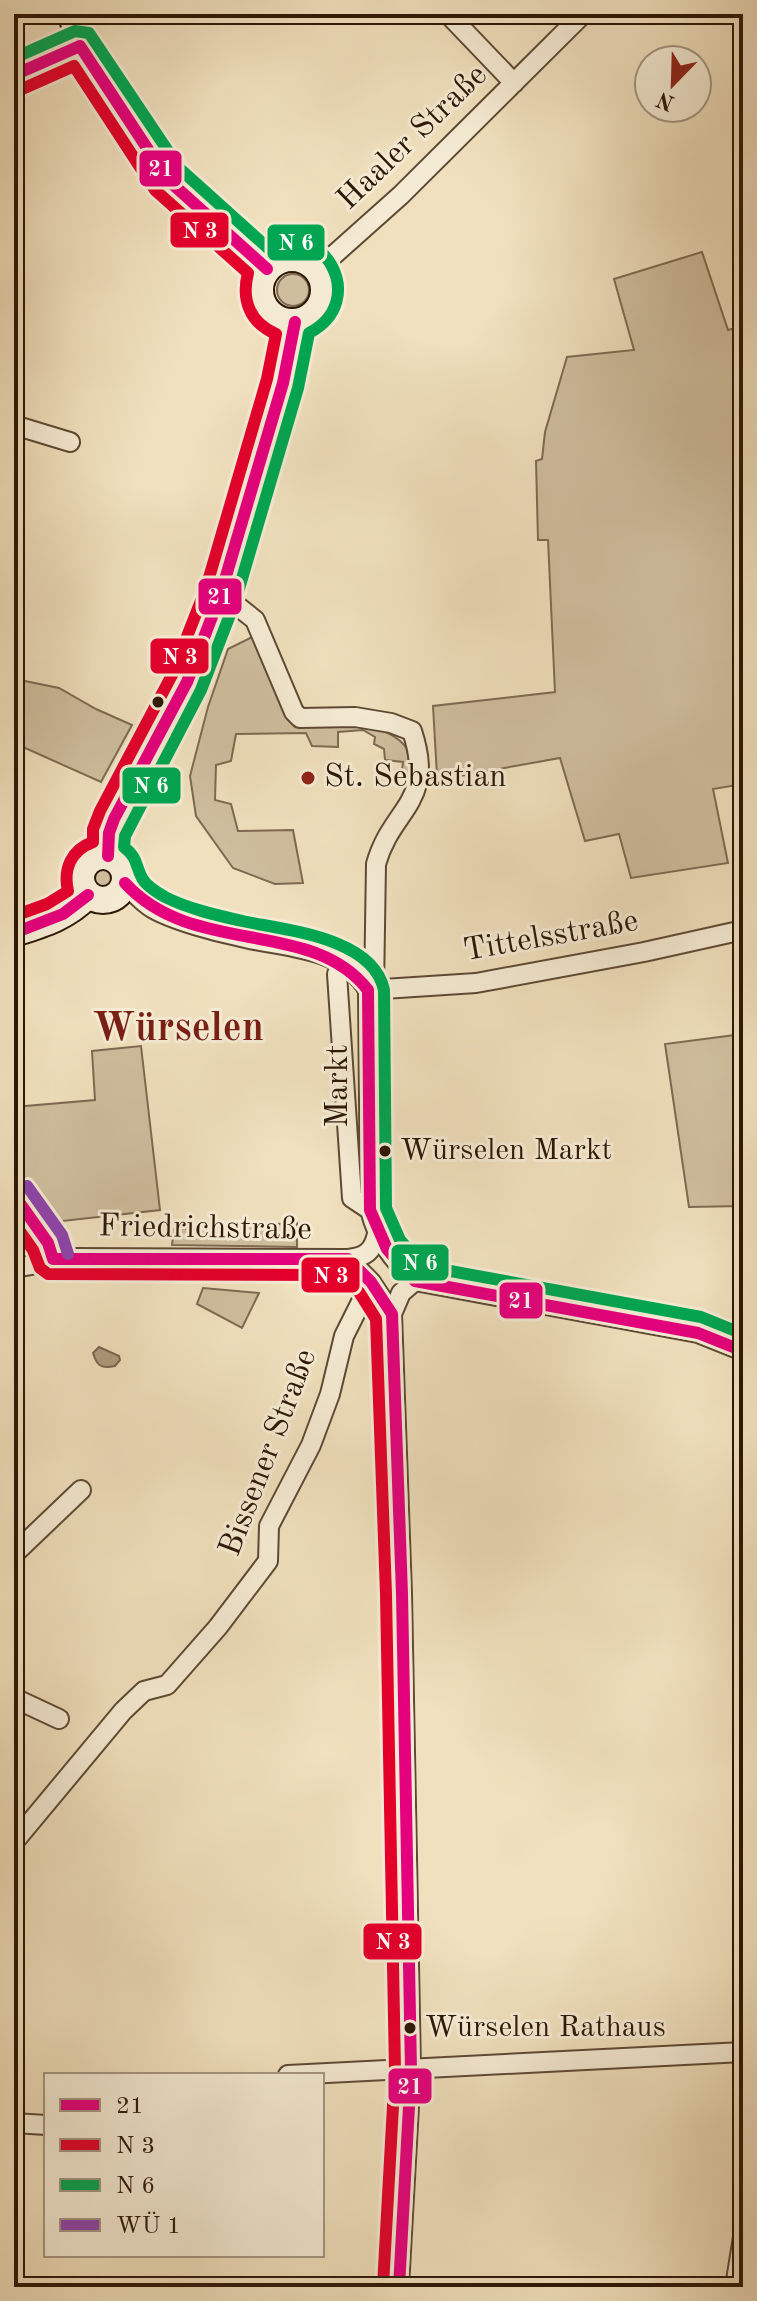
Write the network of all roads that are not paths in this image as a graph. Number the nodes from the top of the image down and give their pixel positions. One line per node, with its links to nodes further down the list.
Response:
1 (72, 14): 4 (street)
2 (448, 14): 6 (street)
3 (583, 14): 6 (street, Haaler Straße)
4 (80, 46): 5 (street); 7 (street)
5 (14, 75)
6 (514, 83): 8 (street, Haaler Straße)
7 (267, 269): 8 (street); 9 (street)
8 (317, 270): 9 (street)
9 (295, 322): 12 (street)
10 (14, 425): 11 (street)
11 (70, 442)
12 (221, 593): 13 (street); 19 (street, Markt)
13 (108, 856): 14 (street); 15 (street)
14 (125, 883): 15 (street); 18 (street)
15 (88, 895): 17 (street)
16 (743, 930): 19 (street, Tittelsstraße)
17 (14, 933)
18 (343, 972): 19 (street); 21 (street, Markt)
19 (371, 990): 21 (street, Markt)
20 (19, 1210): 23 (street)
21 (370, 1210): 22 (street, Markt)
22 (377, 1234): 24 (street); 26 (street, Markt)
23 (53, 1259): 24 (street, Friedrichstraße); 25 (street, Friedrichstraße)
24 (348, 1259): 27 (street)
25 (14, 1268)
26 (415, 1281): 28 (street); 29 (street)
27 (371, 1282): 28 (street); 34 (street, Bissener Straße)
28 (392, 1314): 36 (street)
29 (743, 1351)
30 (81, 1490): 31 (street)
31 (14, 1554)
32 (14, 1698): 33 (street)
33 (59, 1719)
34 (14, 1842)
35 (743, 2052): 36 (street)
36 (411, 2070): 37 (street); 41 (street)
37 (324, 2074)
38 (14, 2123): 39 (street)
39 (44, 2125)
40 (743, 2237): 42 (street)
41 (399, 2287)
42 (735, 2287)

